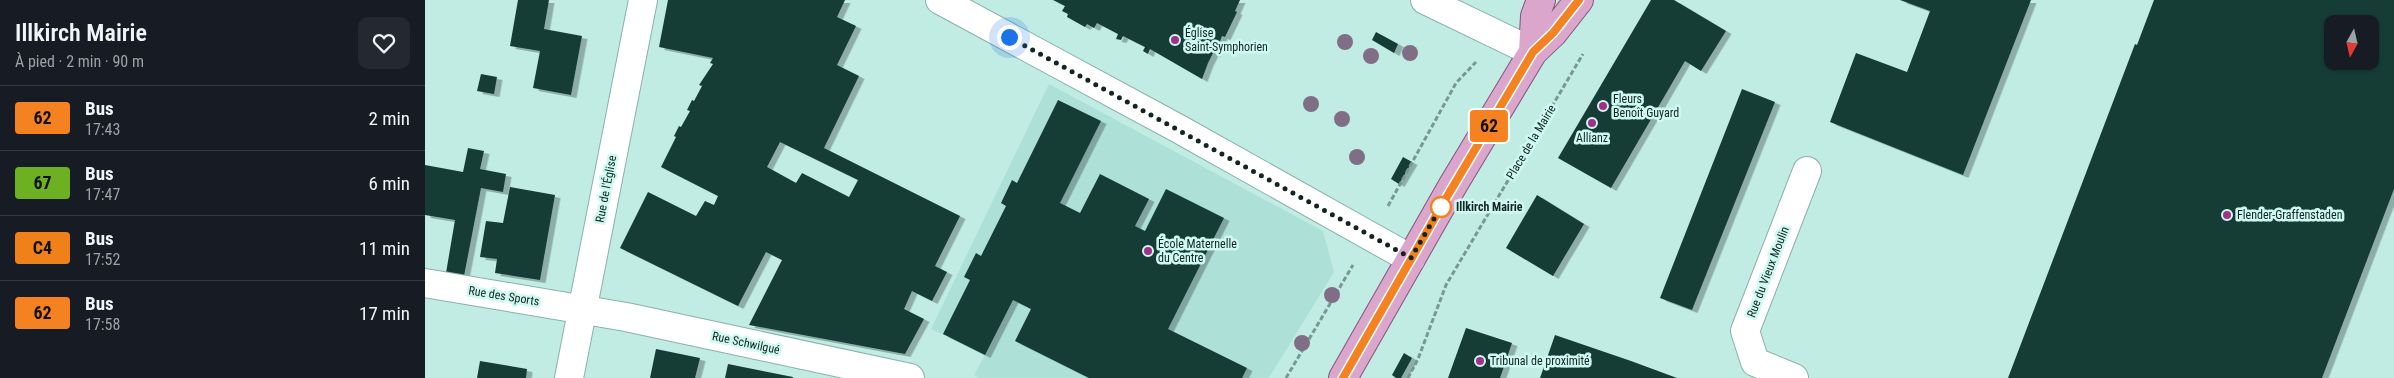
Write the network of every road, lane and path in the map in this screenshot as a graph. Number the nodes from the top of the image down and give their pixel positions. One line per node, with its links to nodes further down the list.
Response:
1 (643, 0): 13 (street, Rue de l'Église)
2 (940, 0): 10 (street)
3 (1425, 0): 6 (street)
4 (1541, 0): 8 (main road)
5 (1579, 0): 8 (main road)
6 (1499, 38): 8 (street); 10 (path)
7 (1585, 50): 18 (path, Place de la Mairie)
8 (1533, 52): 11 (main road)
9 (1807, 170): 19 (street, Rue du Vieux Moulin)
10 (1371, 236): 11 (street); 16 (path)
11 (1411, 258): 17 (main road)
12 (425, 283): 13 (street, Rue des Sports)
13 (582, 309): 14 (street, Rue de l'Église); 15 (street, Rue Schwilgué)
14 (569, 378)
15 (910, 378)
16 (1286, 378)
17 (1343, 378)
18 (1408, 378)
19 (1794, 378)

